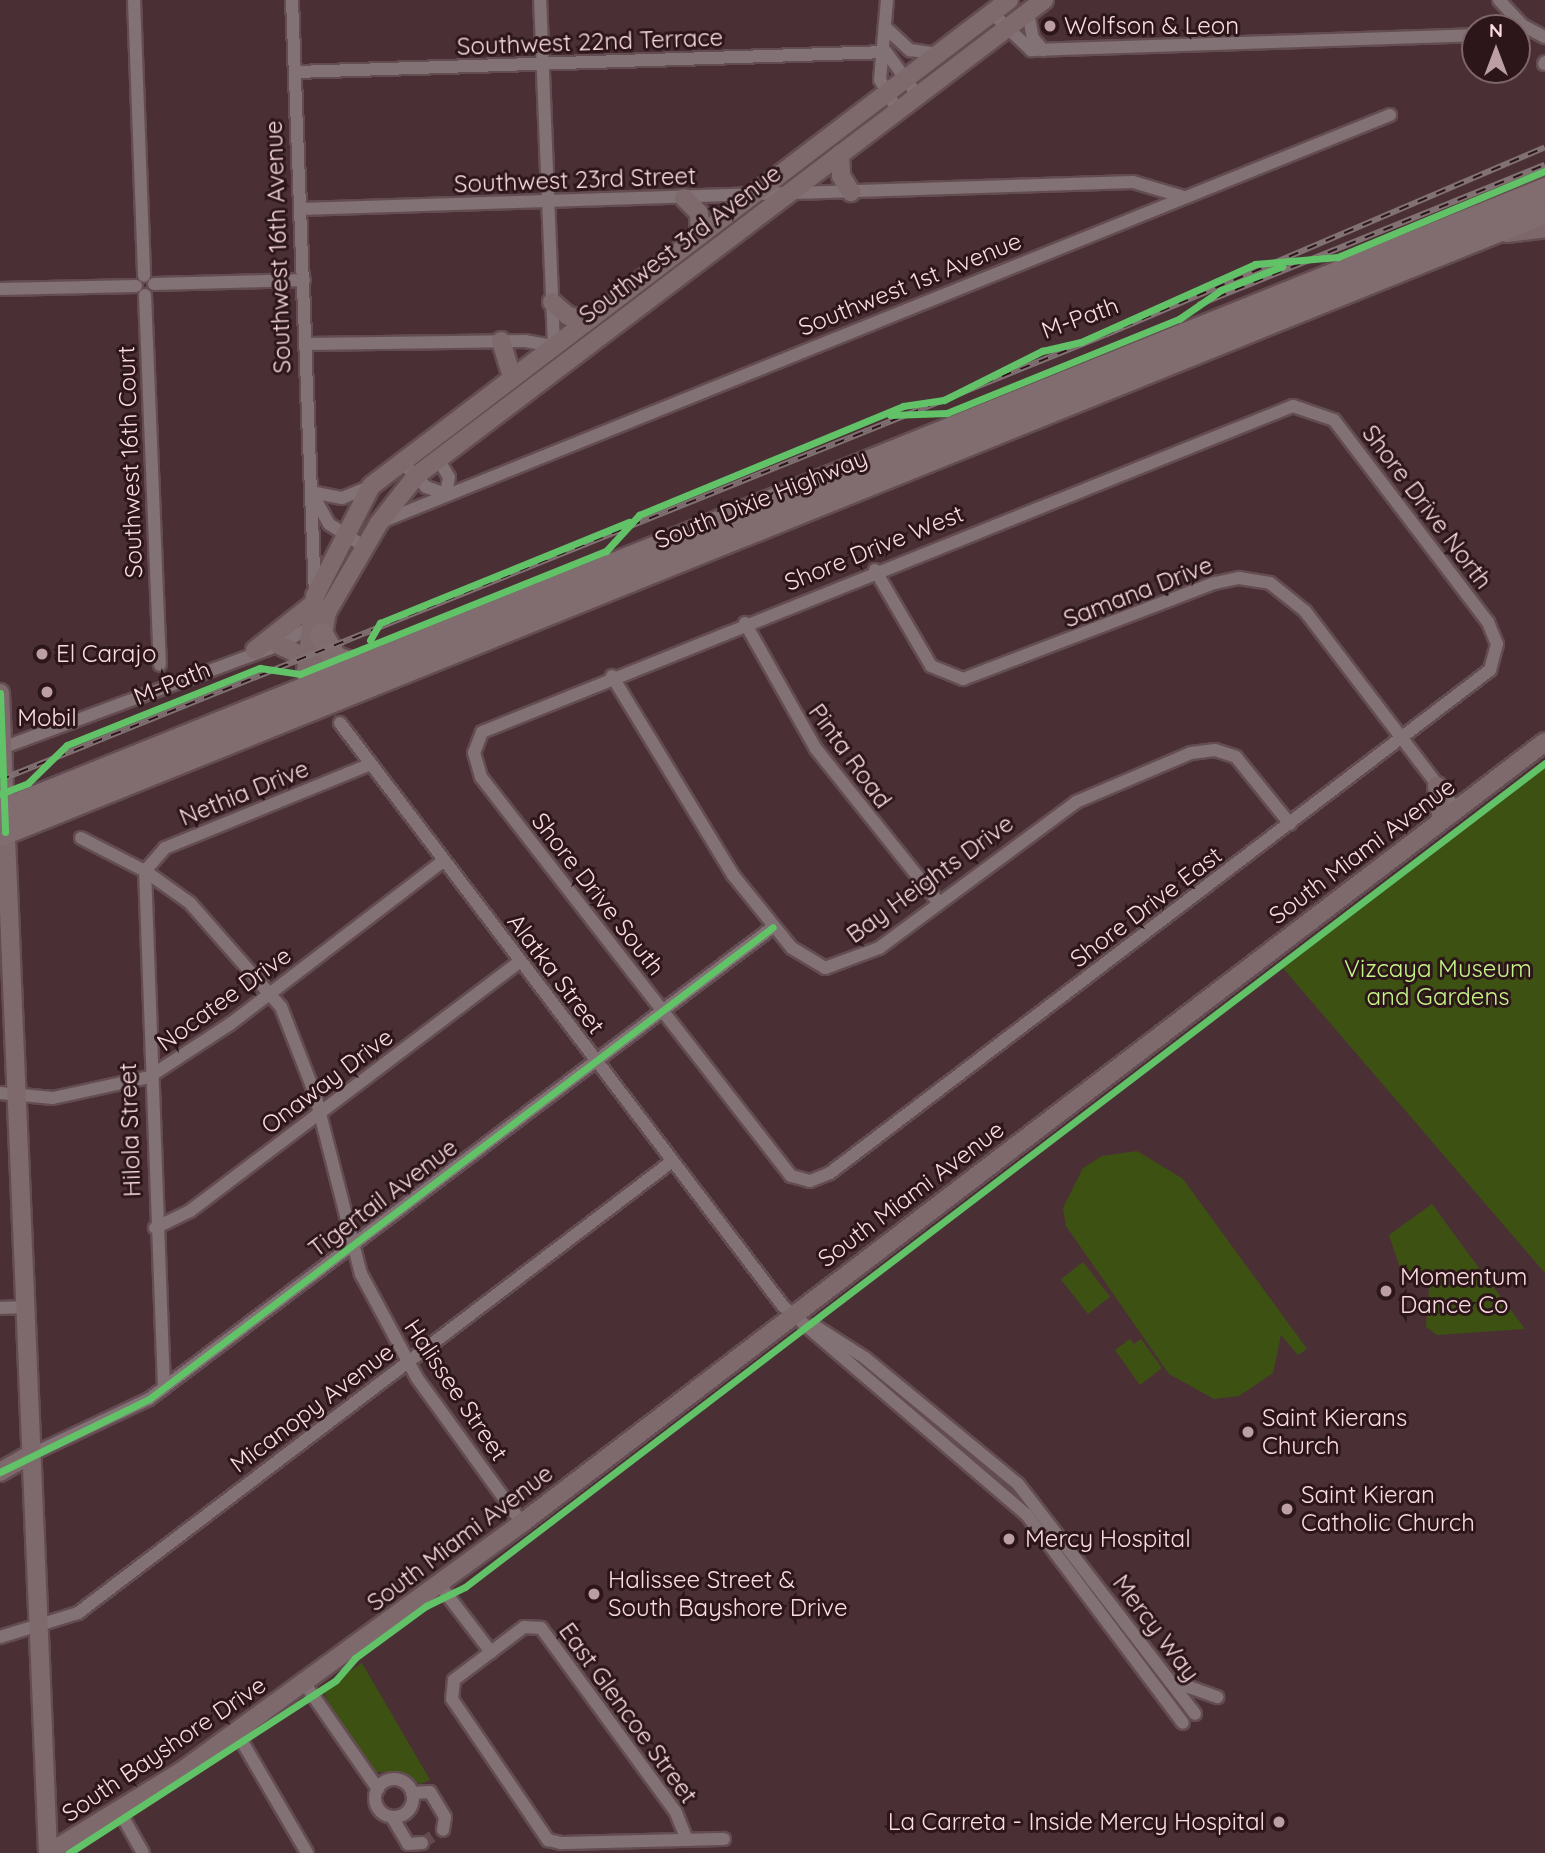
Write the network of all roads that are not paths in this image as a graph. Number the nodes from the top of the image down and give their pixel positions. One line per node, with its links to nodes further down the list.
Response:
1 (134, 0): 36 (street, Southwest 16th Court)
2 (292, 0): 16 (street, Southwest 16th Avenue)
3 (540, 0): 15 (street)
4 (887, 0): 9 (street)
5 (1009, 0): 7 (main road, Southwest 3rd Avenue)
6 (1044, 0): 8 (main road, Southwest 3rd Avenue)
7 (992, 13): 10 (street); 14 (main road, Southwest 3rd Avenue)
8 (1028, 13): 10 (main road, Southwest 3rd Avenue); 12 (street)
9 (886, 28): 13 (street); 14 (street)
10 (1006, 30): 12 (street); 19 (main road, Southwest 3rd Avenue)
11 (1461, 35): 12 (street)
12 (1044, 50)
13 (886, 52): 15 (street, Southwest 22nd Terrace); 17 (street); 18 (street)
14 (938, 54): 17 (main road, Southwest 3rd Avenue)
15 (542, 65): 16 (street, Southwest 22nd Terrace); 29 (street)
16 (296, 72): 30 (street, Southwest 16th Avenue)
17 (905, 79): 18 (main road, Southwest 3rd Avenue); 19 (street)
18 (885, 94): 20 (street); 26 (main road, Southwest 3rd Avenue)
19 (918, 96): 20 (main road, Southwest 3rd Avenue)
20 (898, 111): 22 (main road, Southwest 3rd Avenue)
21 (1390, 115): 27 (street, Southwest 1st Avenue)
22 (840, 154): 24 (main road); 25 (main road, Southwest 3rd Avenue)
23 (1545, 189): 63 (highway, South Dixie Highway)
24 (851, 192): 25 (street, Southwest 23rd Street); 27 (street, Southwest 23rd Street)
25 (785, 195): 26 (street, Southwest 23rd Street); 43 (main road, Southwest 3rd Avenue)
26 (751, 196): 28 (street, Southwest 23rd Street); 34 (main road, Southwest 3rd Avenue)
27 (1184, 197): 51 (street, Southwest 1st Avenue)
28 (684, 198): 29 (street, Southwest 23rd Street); 34 (main road)
29 (548, 203): 30 (street, Southwest 23rd Street); 38 (street)
30 (302, 209): 35 (street, Southwest 16th Avenue)
31 (1545, 211): 33 (highway)
32 (1545, 227): 33 (main road, South Dixie Highway)
33 (1505, 232): 67 (highway, South Dixie Highway)
34 (700, 236): 39 (main road, Southwest 3rd Avenue)
35 (304, 280): 36 (street); 41 (street, Southwest 16th Avenue)
36 (145, 286): 37 (street); 65 (street, Southwest 16th Court)
37 (0, 289)
38 (552, 302): 39 (main road); 42 (street)
39 (588, 320): 42 (main road, Southwest 3rd Avenue)
40 (501, 341): 41 (street); 42 (street); 44 (main road)
41 (307, 344): 50 (street, Southwest 16th Avenue)
42 (554, 346): 43 (main road); 44 (main road, Southwest 3rd Avenue)
43 (566, 361): 46 (main road, Southwest 3rd Avenue)
44 (512, 378): 47 (main road, Southwest 3rd Avenue)
45 (1306, 407): 55 (street, Shore Drive West); 60 (street, Shore Drive North)
46 (438, 458): 48 (main road, Southwest 3rd Avenue); 51 (street)
47 (400, 460): 48 (street); 49 (main road, Southwest 3rd Avenue)
48 (415, 476): 51 (street); 52 (main road, Southwest 3rd Avenue)
49 (371, 486): 50 (street); 53 (main road, Southwest 3rd Avenue)
50 (312, 492): 53 (street, Southwest 16th Avenue); 56 (street, Southwest 16th Avenue)
51 (446, 494): 52 (street, Southwest 1st Avenue)
52 (379, 523): 54 (main road, Southwest 3rd Avenue)
53 (342, 533): 54 (street, Southwest 16th Avenue); 56 (main road, Southwest 16th Avenue)
54 (365, 547): 58 (main road, Southwest 16th Avenue)
55 (875, 570): 57 (street, Shore Drive West); 69 (street, Samana Drive)
56 (314, 600): 58 (main road, Southwest 16th Avenue); 61 (main road)
57 (745, 623): 64 (street, Shore Drive West); 82 (street, Pinta Road)
58 (318, 627): 59 (street); 62 (main road, Southwest 16th Avenue); 63 (highway); 67 (main road, Southwest 16th Avenue)
59 (279, 645): 61 (street); 62 (main road)
60 (1497, 649): 69 (street, Shore Drive East)
61 (255, 650): 65 (street)
62 (307, 659): 67 (main road, Southwest 16th Avenue)
63 (361, 666): 67 (highway, South Dixie Highway)
64 (612, 676): 72 (street, Shore Drive West); 83 (street, Bay Heights Drive)
65 (161, 690): 71 (street)
66 (0, 693): 71 (main road)
67 (317, 695): 77 (highway, South Dixie Highway)
68 (340, 723): 73 (street, Alatka Street)
69 (1402, 738): 74 (street, Samana Drive); 78 (street, Shore Drive East)
70 (1545, 742): 75 (main road, South Miami Avenue)
71 (2, 748): 77 (main road)
72 (474, 753): 87 (street, Shore Drive South)
73 (368, 765): 80 (street, Alatka Street); 81 (street, Nethia Drive)
74 (1437, 786): 75 (street, Samana Drive); 76 (main road)
75 (1456, 810): 76 (main road, South Miami Avenue)
76 (1442, 821): 98 (main road, South Miami Avenue)
77 (2, 822): 85 (main road)
78 (1290, 824): 82 (street, Bay Heights Drive); 93 (street, Shore Drive East)
79 (81, 838): 81 (street, Halissee Street)
80 (443, 861): 84 (street, Alatka Street); 86 (street, Nocatee Drive)
81 (145, 871): 86 (street, Halissee Street); 89 (street, Hilola Street)
82 (938, 902): 83 (street, Bay Heights Drive)
83 (773, 927): 87 (street, Tigertail Avenue)
84 (520, 961): 88 (street, Alatka Street); 91 (street, Onaway Drive)
85 (5, 972): 90 (main road)
86 (271, 992): 89 (street, Nocatee Drive); 91 (street, Halissee Street)
87 (661, 1010): 88 (street, Tigertail Avenue); 93 (street, Shore Drive South)
88 (595, 1060): 92 (street, Alatka Street); 95 (street, Tigertail Avenue)
89 (149, 1077): 90 (street, Nocatee Drive); 94 (street, Hilola Street)
90 (8, 1094): 96 (main road)
91 (319, 1113): 94 (street, Onaway Drive); 95 (street, Halissee Street)
92 (671, 1162): 98 (street, Alatka Street); 99 (street, Micanopy Avenue)
93 (805, 1181)
94 (155, 1228): 100 (street, Hilola Street)
95 (352, 1246): 99 (street, Halissee Street); 100 (street, Tigertail Avenue)
96 (23, 1307): 97 (street); 104 (main road)
97 (0, 1308)
98 (793, 1315): 101 (street, Mercy Way); 102 (street, Mercy Way); 107 (main road, South Miami Avenue)
99 (407, 1362): 107 (street, Halissee Street); 111 (street, Micanopy Avenue)
100 (164, 1388): 104 (street, Tigertail Avenue)
101 (904, 1392): 102 (street); 103 (street, Mercy Way)
102 (897, 1408): 105 (street, Mercy Way)
103 (983, 1451): 105 (street); 108 (street, Mercy Way)
104 (30, 1455): 106 (main road, Tigertail Avenue); 111 (main road)
105 (965, 1459): 110 (street, Mercy Way)
106 (0, 1472)
107 (522, 1523): 109 (main road, South Miami Avenue)
108 (1094, 1580): 110 (street); 114 (street, Mercy Way)
109 (439, 1584): 113 (street); 116 (main road, South Miami Avenue)
110 (1082, 1589): 115 (street, Mercy Way)
111 (34, 1625): 112 (street, Micanopy Avenue); 129 (main road)
112 (0, 1637)
113 (491, 1652): 127 (street, East Glencoe Street); 127 (street)
114 (1164, 1675): 115 (street); 117 (street); 118 (street, Mercy Way)
115 (1150, 1681): 119 (street, Mercy Way)
116 (305, 1684): 120 (main road, South Bayshore Drive); 121 (street)
117 (1217, 1697)
118 (1195, 1714)
119 (1183, 1723)
120 (237, 1732): 123 (main road, South Bayshore Drive); 131 (street)
121 (378, 1789): 122 (street); 124 (street)
122 (412, 1793): 124 (street); 125 (street)
123 (120, 1811): 129 (main road, South Bayshore Drive); 130 (street)
124 (392, 1817): 128 (street)
125 (443, 1830)
126 (724, 1839): 127 (street)
127 (687, 1840)
128 (422, 1843)
129 (49, 1853)
130 (143, 1853)
131 (307, 1853)

